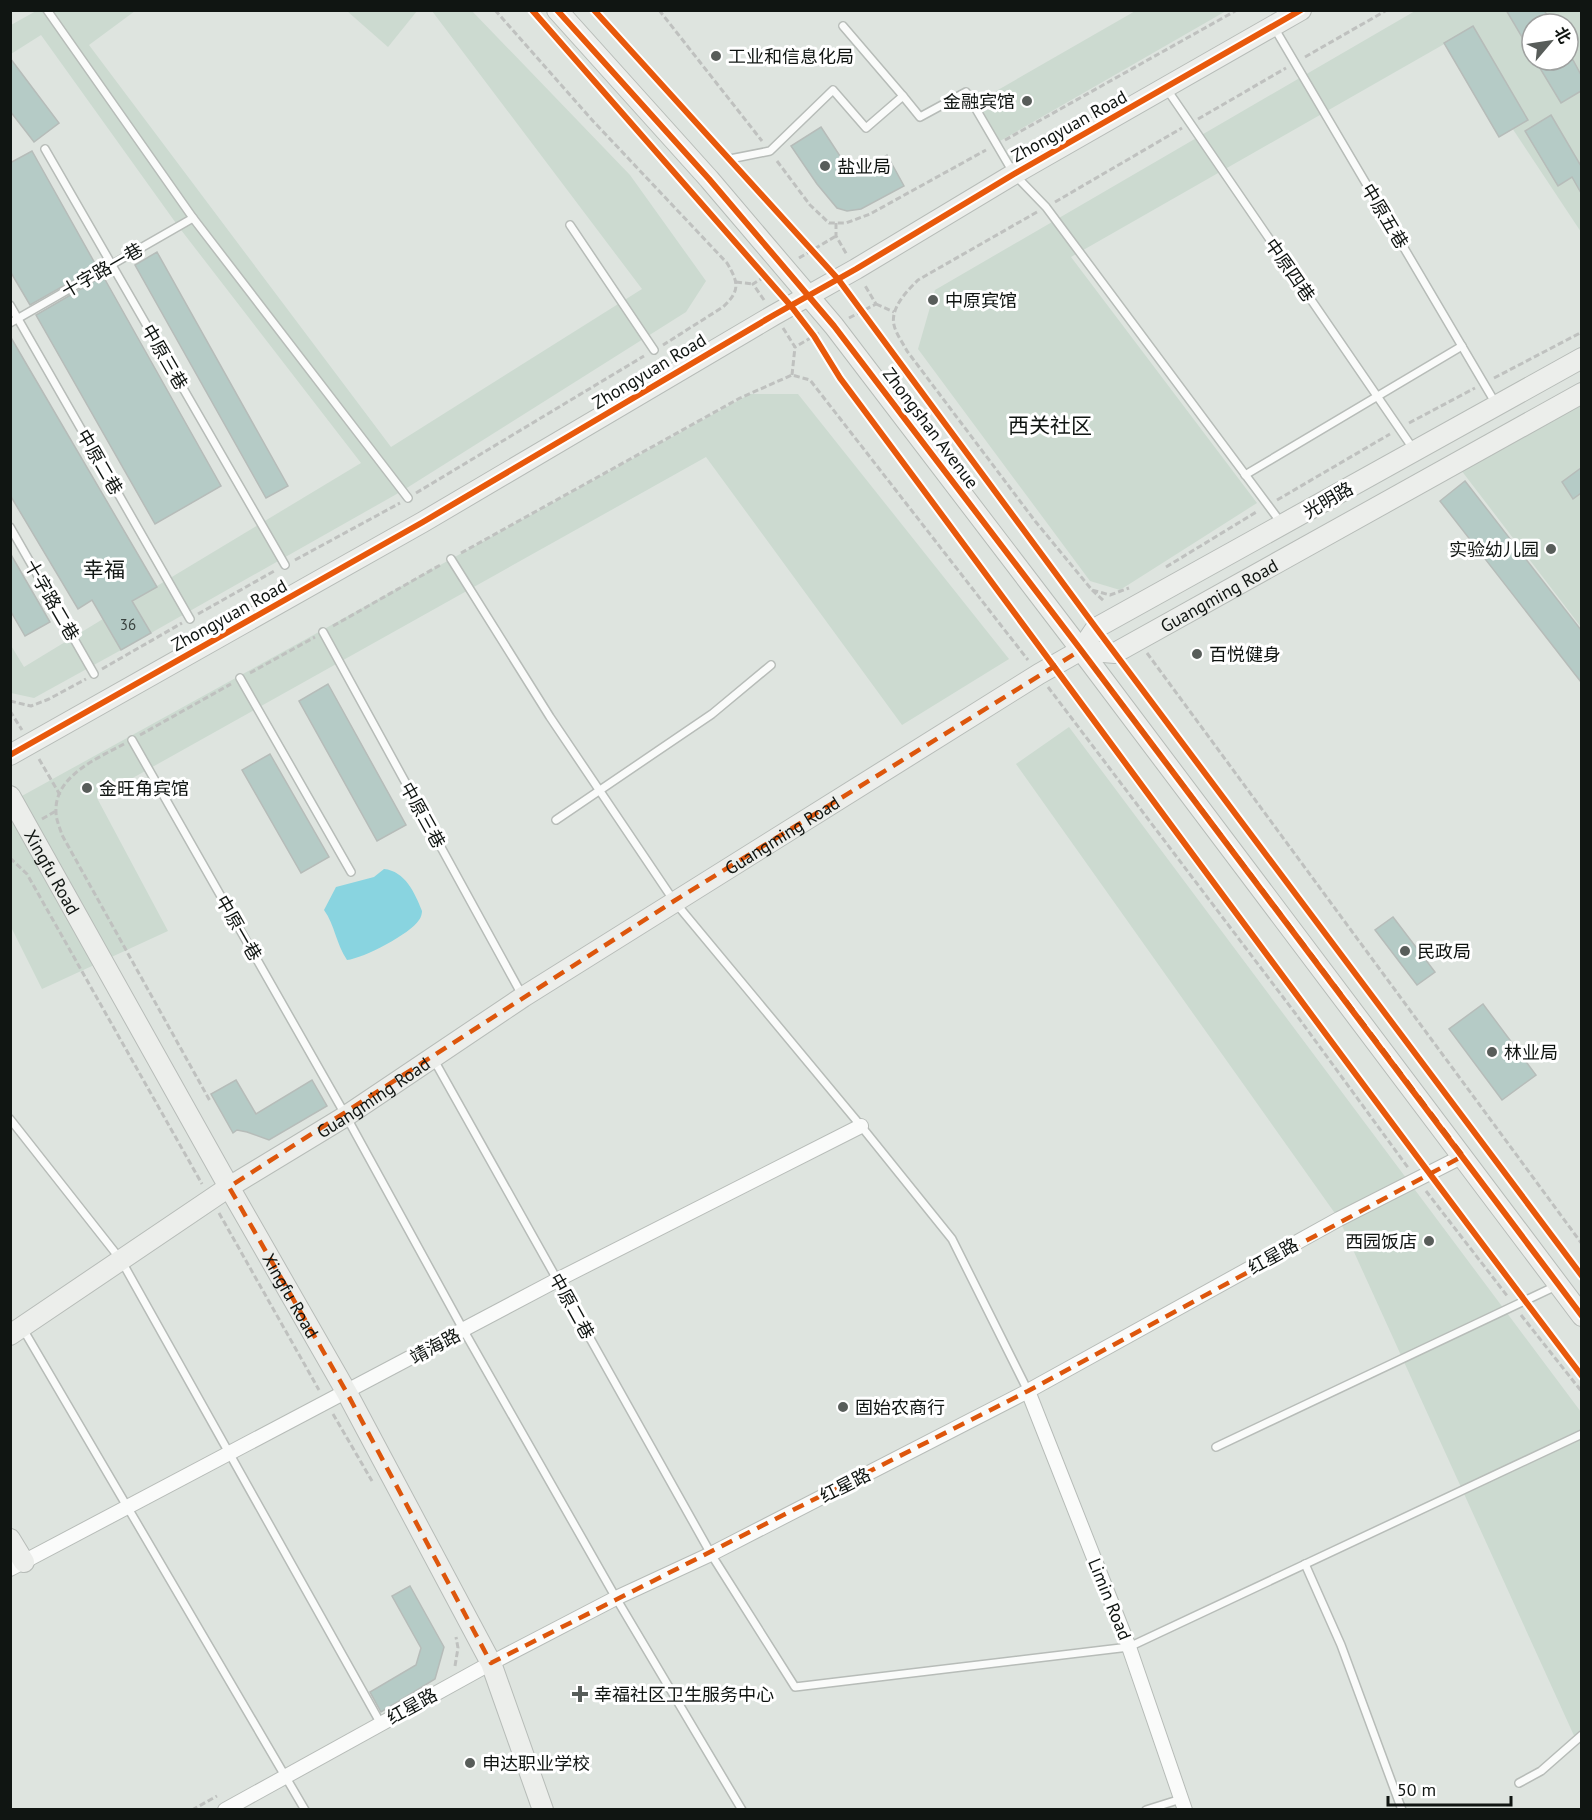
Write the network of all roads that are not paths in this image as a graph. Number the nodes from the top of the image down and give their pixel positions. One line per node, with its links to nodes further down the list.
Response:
1 (47, 10): 11 (lane)
2 (557, 10): 14 (street, Zhongshan Avenue)
3 (1301, 10): 5 (street, Zhongyuan Road)
4 (843, 26): 7 (lane)
5 (1273, 27): 6 (street, Zhongyuan Road); 18 (lane, 中原五巷)
6 (1166, 88): 10 (street, Zhongyuan Road); 22 (lane, 中原四巷)
7 (903, 96): 9 (lane); 10 (lane)
8 (45, 149): 13 (lane, 中原三巷)
9 (730, 159)
10 (1014, 174): 14 (street, Zhongyuan Road); 25 (lane)
11 (193, 218): 13 (lane, 十字路一巷); 26 (lane)
12 (570, 225): 19 (lane)
13 (112, 264): 16 (lane, 十字路一巷); 30 (lane, 中原三巷)
14 (809, 296): 33 (street, Zhongshan Avenue); 38 (street, Zhongyuan Road)
15 (10, 305): 16 (lane, 中原二巷)
16 (18, 319): 17 (lane, 十字路一巷); 31 (lane, 中原二巷)
17 (10, 323)
18 (1462, 346): 22 (lane); 23 (lane, 中原五巷)
19 (654, 350)
20 (1581, 358): 23 (street, 光明路)
21 (1581, 393): 33 (street, Guangming Road)
22 (1377, 397): 24 (lane, 中原四巷); 25 (lane)
23 (1496, 405): 24 (street, 光明路)
24 (1414, 451): 27 (street, 光明路)
25 (1245, 475): 27 (lane)
26 (408, 498)
27 (1283, 526): 33 (street, 光明路)
28 (10, 527): 35 (lane, 十字路二巷)
29 (451, 559): 39 (lane)
30 (285, 565)
31 (190, 619)
32 (323, 632): 44 (lane, 中原三巷)
33 (1081, 650): 43 (street, Guangming Road); 49 (street, Zhongshan Avenue)
34 (771, 665): 39 (lane)
35 (94, 674)
36 (240, 678): 42 (lane)
37 (132, 740): 46 (lane, 中原一巷)
38 (10, 754)
39 (599, 791): 41 (lane); 43 (lane)
40 (10, 796): 50 (street, Xingfu Road)
41 (556, 820)
42 (351, 872)
43 (674, 901): 44 (street, Guangming Road); 48 (lane)
44 (523, 997): 45 (street, Guangming Road)
45 (433, 1058): 46 (street, Guangming Road); 52 (lane, 中原二巷)
46 (346, 1116): 50 (street, Guangming Road); 56 (lane, 中原一巷)
47 (10, 1119): 51 (lane)
48 (861, 1126): 52 (street, 靖海路); 57 (lane)
49 (1462, 1156): 53 (street, Zhongshan Avenue); 57 (street, 红星路)
50 (229, 1187): 51 (street, Guangming Road); 58 (street, Xingfu Road)
51 (121, 1260): 55 (street, Guangming Road); 61 (lane)
52 (557, 1280): 56 (street, 靖海路); 64 (lane, 中原二巷)
53 (1558, 1285): 54 (street, Zhongshan Avenue); 60 (lane)
54 (1581, 1316)
55 (16, 1331): 62 (lane)
56 (464, 1331): 58 (street, 靖海路); 67 (lane, 中原一巷)
57 (1028, 1390): 64 (street, 红星路); 68 (street, Limin Road)
58 (347, 1393): 61 (street, 靖海路); 69 (street, Xingfu Road)
59 (1581, 1434): 65 (lane)
60 (1216, 1447)
61 (229, 1454): 62 (street, 靖海路); 70 (lane)
62 (128, 1508): 66 (street, 靖海路); 72 (lane)
63 (10, 1539): 66 (street)
64 (711, 1554): 67 (street, 红星路); 68 (lane, 中原二巷)
65 (1305, 1564): 68 (lane); 80 (lane)
66 (17, 1566)
67 (616, 1598): 69 (street, 红星路); 78 (lane, 中原一巷)
68 (1129, 1647): 74 (street, Limin Road)
69 (491, 1663): 70 (street, 红星路); 77 (street, Xingfu Road)
70 (381, 1724): 72 (street, 红星路)
71 (1581, 1735): 73 (lane)
72 (286, 1776): 75 (street, 红星路); 76 (lane)
73 (1519, 1783)
74 (1183, 1804): 79 (lane)
75 (225, 1809)
76 (305, 1809)
77 (543, 1809)
78 (742, 1809)
79 (1146, 1809)
80 (1402, 1809)

